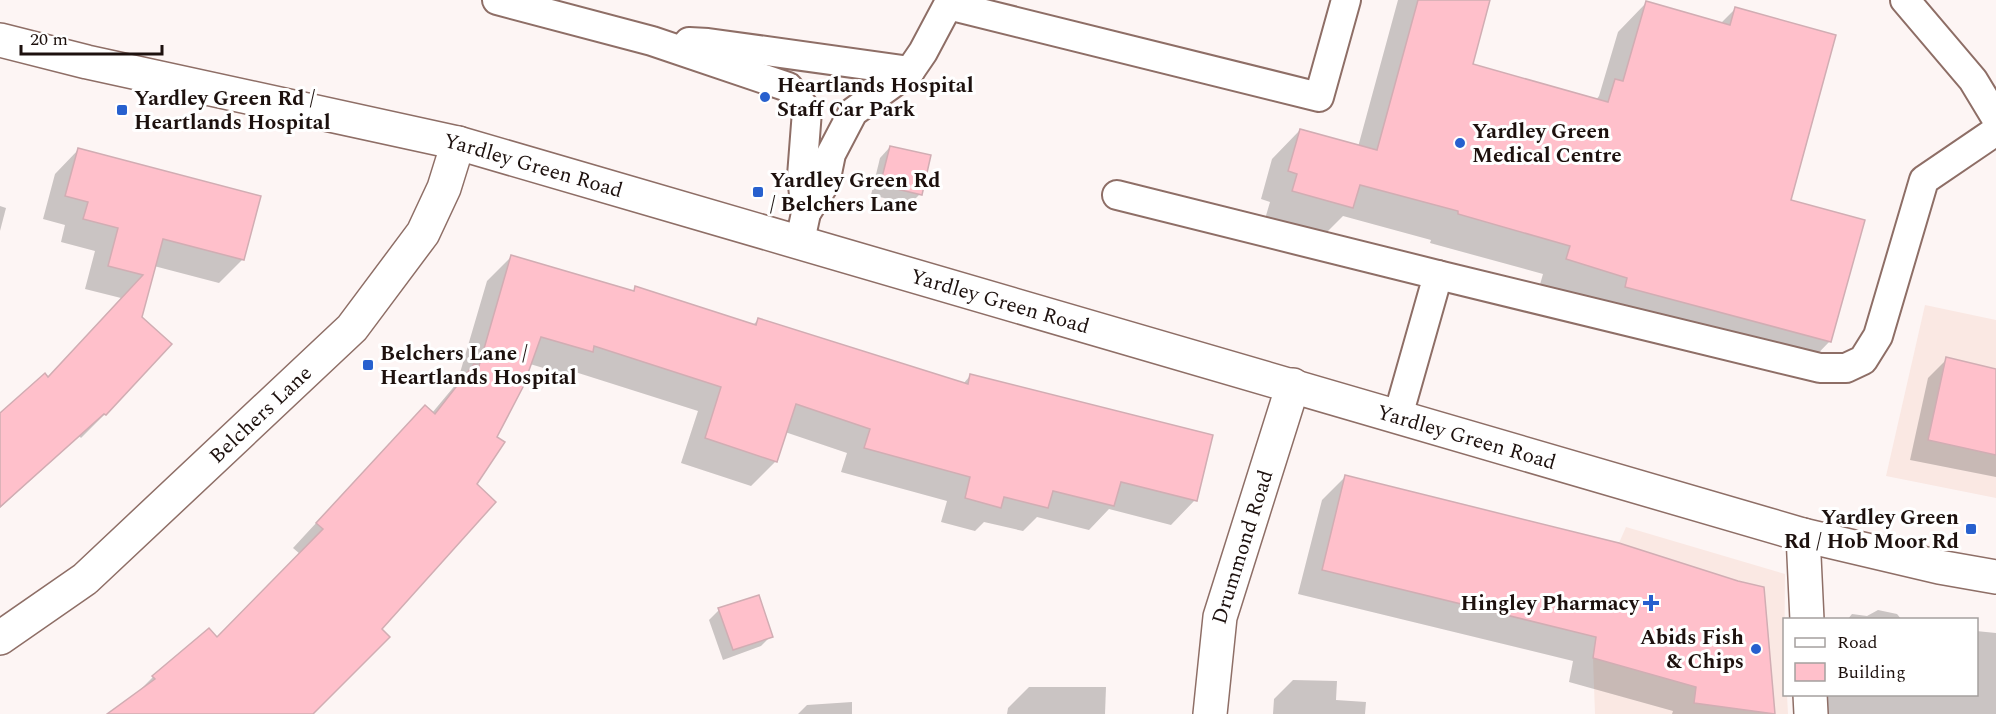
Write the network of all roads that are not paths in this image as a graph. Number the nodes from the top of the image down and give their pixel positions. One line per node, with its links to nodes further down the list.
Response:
1 (497, 0): 5 (lane)
2 (1346, 0): 6 (lane)
3 (1905, 0): 7 (lane)
4 (0, 40): 9 (street, Yardley Green Road)
5 (652, 41): 6 (lane); 10 (lane)
6 (910, 71): 10 (lane)
7 (1996, 118)
8 (1996, 131): 13 (lane)
9 (459, 143): 12 (street, Yardley Green Road); 19 (street, Belchers Lane)
10 (814, 179): 12 (lane)
11 (1117, 195): 13 (lane)
12 (803, 227): 14 (street, Yardley Green Road)
13 (1438, 275): 15 (lane)
14 (1293, 385): 15 (street, Yardley Green Road); 21 (street, Drummond Road)
15 (1398, 416): 16 (street, Yardley Green Road)
16 (1803, 535): 17 (street, Yardley Green Road); 18 (street)
17 (1996, 578)
18 (1807, 618)
19 (0, 638)
20 (1810, 696): 22 (street)
21 (1210, 714)
22 (1811, 714)

